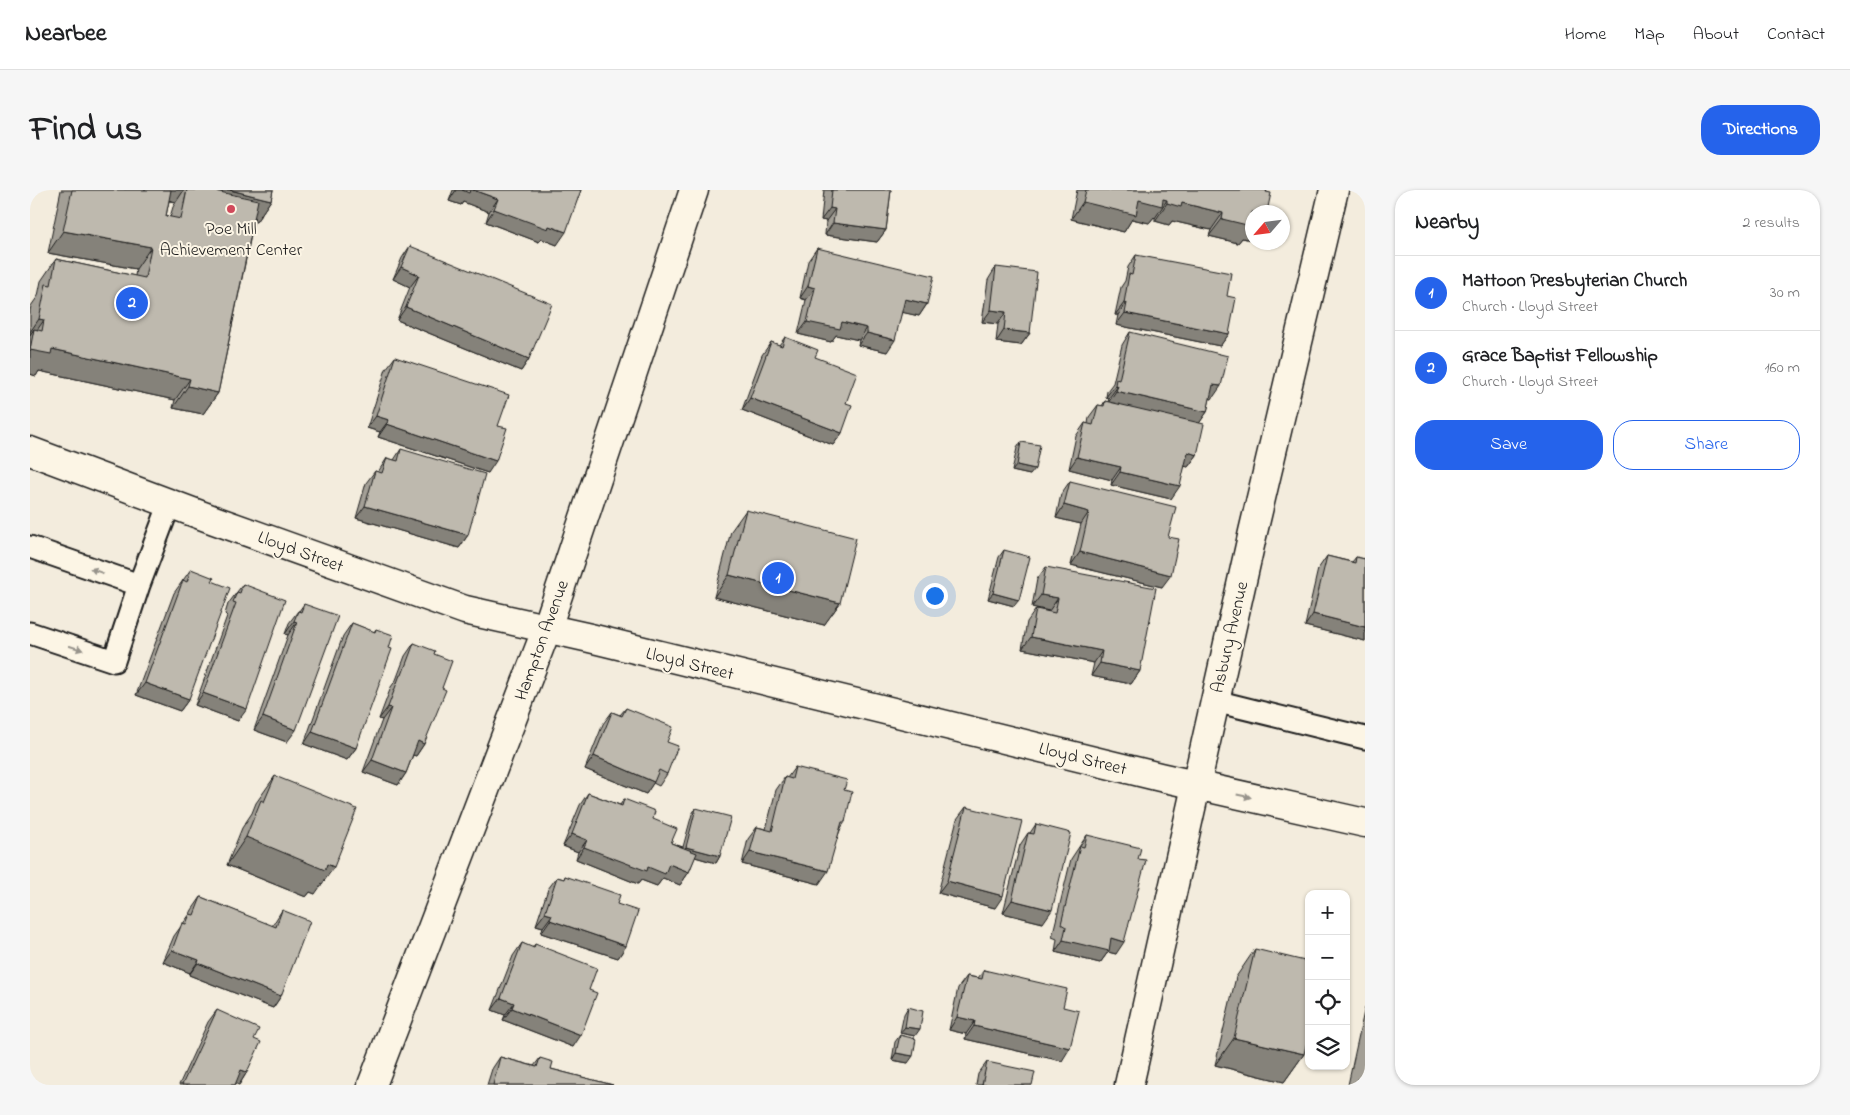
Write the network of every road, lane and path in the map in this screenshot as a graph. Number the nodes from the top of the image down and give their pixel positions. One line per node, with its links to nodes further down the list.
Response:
1 (694, 190): 7 (street, Hampton Avenue)
2 (1334, 190): 9 (street, Asbury Avenue)
3 (30, 452): 4 (street, Lloyd Street)
4 (170, 503): 6 (lane); 7 (street, Lloyd Street)
5 (30, 547): 6 (lane, one-way to 5)
6 (138, 586): 8 (lane, one-way to 6)
7 (547, 628): 11 (street, Lloyd Street); 13 (street, Hampton Avenue)
8 (30, 633)
9 (1215, 701): 10 (lane); 11 (street, Asbury Avenue)
10 (1365, 738)
11 (1196, 785): 12 (street, Lloyd Street, one-way to 12); 14 (street, Asbury Avenue)
12 (1365, 823)
13 (372, 1085)
14 (1129, 1085)

